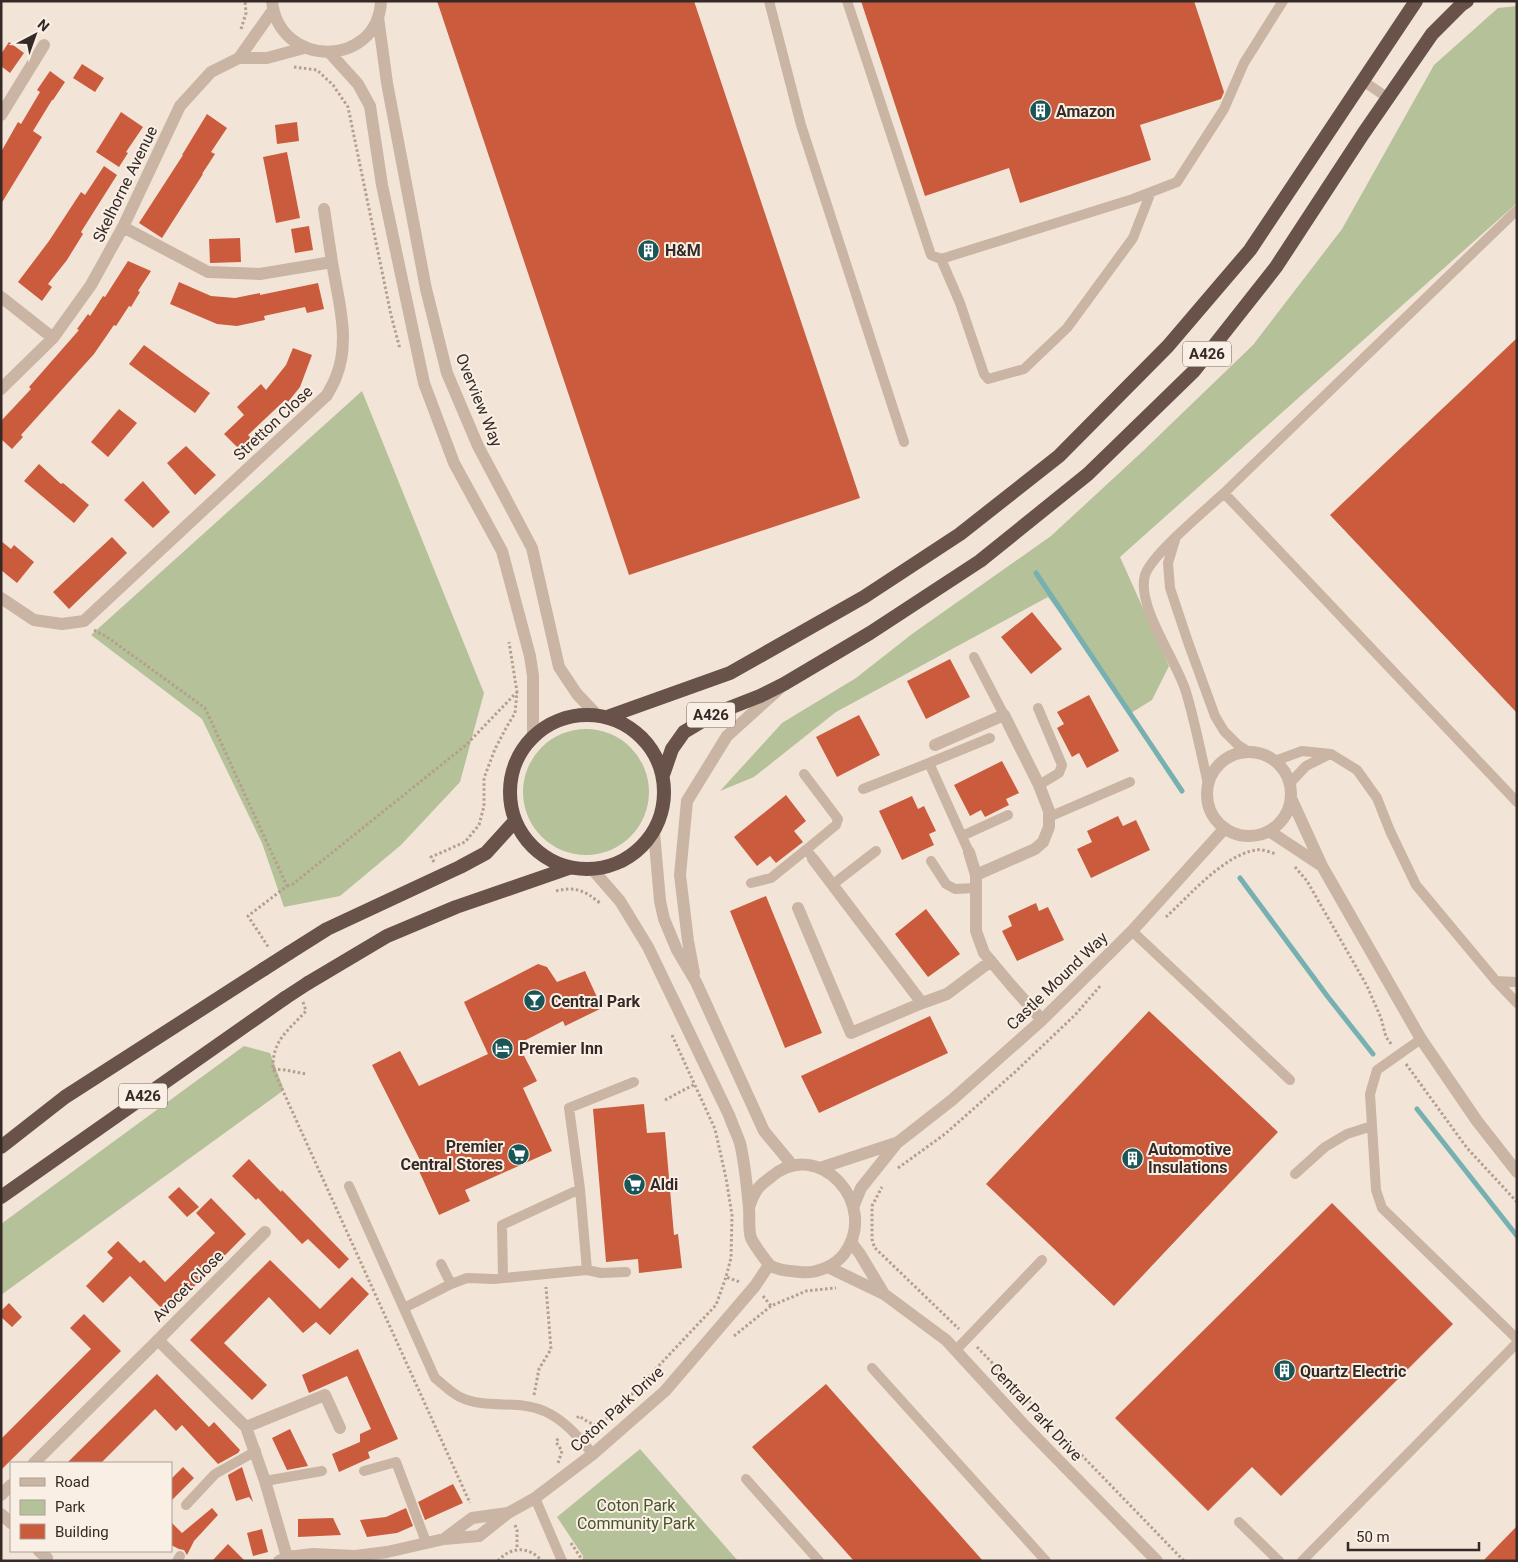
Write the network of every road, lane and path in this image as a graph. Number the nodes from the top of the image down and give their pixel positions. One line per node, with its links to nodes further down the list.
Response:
1 (245, 1): 10 (path)
2 (381, 1): 9 (street)
3 (769, 1): 29 (lane)
4 (847, 1): 23 (lane)
5 (1283, 1): 19 (lane)
6 (1416, 1): 16 (highway, A426)
7 (1467, 1): 17 (highway, A426)
8 (273, 6): 10 (street, Skelhorne Avenue); 12 (street)
9 (378, 17): 13 (street); 40 (street, Overview Way)
10 (254, 38): 14 (street, Skelhorne Avenue)
11 (44, 45): 18 (street)
12 (304, 48): 13 (street); 14 (street, Skelhorne Avenue)
13 (329, 52): 41 (street)
14 (239, 58): 22 (street, Skelhorne Avenue)
15 (288, 66): 27 (path)
16 (1363, 81): 17 (lane); 40 (highway, A426)
17 (1388, 98): 36 (highway, A426)
18 (1, 115)
19 (1151, 192): 23 (lane); 23 (lane)
20 (324, 209): 24 (street, Stretton Close)
21 (1517, 210): 30 (lane)
22 (123, 227): 24 (street); 26 (street, Skelhorne Avenue)
23 (941, 259)
24 (332, 262): 32 (street, Stretton Close)
25 (1, 297): 26 (street)
26 (53, 338): 28 (street, Skelhorne Avenue)
27 (401, 353)
28 (1, 389)
29 (904, 442)
30 (1224, 493): 31 (lane); 56 (lane)
31 (1176, 537): 44 (lane); 51 (lane)
32 (1, 598)
33 (92, 629): 77 (path)
34 (508, 635): 37 (path)
35 (974, 657): 39 (lane)
36 (784, 684): 49 (highway, A426); 88 (street)
37 (517, 692): 74 (path); 77 (path)
38 (1038, 708): 53 (lane)
39 (1004, 715): 43 (street); 53 (street)
40 (601, 716): 41 (highway); 49 (highway)
41 (534, 735): 59 (highway)
42 (990, 738): 47 (lane)
43 (935, 745)
44 (1249, 752): 46 (street); 51 (street)
45 (1331, 754): 46 (lane); 52 (lane); 87 (lane)
46 (1275, 761): 52 (street)
47 (930, 763): 54 (lane); 63 (lane)
48 (804, 774): 66 (lane)
49 (663, 775): 62 (highway)
50 (1130, 782): 58 (lane)
51 (1208, 784): 60 (street)
52 (1290, 784): 55 (street)
53 (1038, 785): 58 (street)
54 (864, 789)
55 (1291, 798): 61 (street); 70 (street)
56 (1517, 802)
57 (1008, 815): 63 (lane)
58 (1049, 817): 73 (street)
59 (515, 821): 71 (highway); 74 (highway, A426)
60 (1225, 828): 61 (street); 83 (street, Castle Mound Way)
61 (1269, 831): 70 (street)
62 (654, 832): 72 (highway); 88 (street)
63 (962, 836): 65 (lane)
64 (876, 852): 76 (lane)
65 (969, 852): 73 (street)
66 (810, 854): 75 (lane); 76 (street)
67 (1279, 854): 82 (path)
68 (930, 861): 78 (lane)
69 (1290, 863): 96 (path)
70 (1322, 866): 95 (street)
71 (569, 868): 72 (highway); 114 (highway, A426, bridge)
72 (593, 870): 117 (street)
73 (976, 875): 78 (street)
74 (440, 876): 105 (highway, A426, bridge)
75 (751, 883)
76 (832, 885): 90 (street)
77 (287, 886): 84 (path)
78 (975, 888): 85 (street)
79 (550, 892): 80 (path)
80 (601, 904)
81 (798, 908): 90 (street)
82 (1161, 922)
83 (1132, 931): 93 (street, Castle Mound Way); 99 (lane)
84 (264, 941)
85 (991, 961): 90 (street); 93 (street)
86 (1107, 978): 108 (path)
87 (1496, 981): 89 (lane); 91 (lane)
88 (696, 982): 106 (street)
89 (1517, 982)
90 (922, 1003)
91 (1517, 1003)
92 (305, 1006): 97 (path)
93 (1042, 1020): 104 (street, Castle Mound Way)
94 (669, 1028): 101 (path)
95 (1421, 1039): 96 (lane); 109 (street)
96 (1399, 1055): 103 (lane); 115 (path)
97 (274, 1069): 98 (path); 157 (path)
98 (306, 1074)
99 (1290, 1080)
100 (634, 1082): 113 (lane)
101 (694, 1084): 102 (path); 131 (path)
102 (665, 1100)
103 (1372, 1126): 110 (lane); 137 (lane)
104 (897, 1143): 107 (street, Castle Mound Way); 116 (street, Castle Mound Way)
105 (1, 1147)
106 (793, 1166): 107 (street); 117 (street)
107 (820, 1168): 116 (street)
108 (897, 1169)
109 (1517, 1172)
110 (1295, 1174)
111 (886, 1180): 120 (path)
112 (349, 1186): 135 (lane)
113 (580, 1188): 126 (lane); 130 (lane)
114 (1, 1197)
115 (1517, 1202)
116 (854, 1205): 119 (street)
117 (749, 1207): 124 (street)
118 (265, 1232): 138 (street, Avocet Close)
119 (851, 1242): 121 (street, Central Park Drive); 125 (street)
120 (874, 1246): 121 (path); 136 (path)
121 (860, 1254): 134 (street, Central Park Drive)
122 (1042, 1260): 136 (lane)
123 (441, 1264): 132 (lane)
124 (769, 1265): 125 (street); 133 (street, Coton Park Drive)
125 (828, 1267): 129 (street, Central Park Drive)
126 (588, 1270): 127 (lane); 128 (lane)
127 (626, 1272)
128 (545, 1274): 130 (lane); 142 (path)
129 (842, 1274): 133 (path); 134 (street, Central Park Drive)
130 (504, 1278): 132 (lane)
131 (726, 1278): 133 (path); 143 (path)
132 (450, 1284): 135 (lane)
133 (755, 1286): 147 (street, Coton Park Drive)
134 (884, 1294): 140 (street, Central Park Drive)
135 (404, 1308): 142 (lane)
136 (968, 1337): 140 (lane); 171 (path)
137 (1517, 1339)
138 (158, 1340): 144 (street, Avocet Close); 148 (street)
139 (1517, 1343): 173 (lane)
140 (956, 1350): 164 (street, Central Park Drive)
141 (872, 1368): 170 (lane)
142 (530, 1407): 143 (lane)
143 (568, 1426): 147 (lane); 149 (path)
144 (246, 1427): 145 (street); 146 (street, Avocet Close)
145 (340, 1428)
146 (256, 1451): 153 (street, Avocet Close); 155 (lane)
147 (593, 1454): 154 (street, Coton Park Drive)
148 (35, 1462)
149 (557, 1464)
150 (322, 1471): 153 (lane)
151 (364, 1471): 160 (lane)
152 (746, 1480): 169 (lane)
153 (265, 1481): 163 (street, Avocet Close)
154 (535, 1498): 156 (street, Coton Park Drive); 167 (lane)
155 (186, 1505)
156 (508, 1512): 157 (street, Coton Park Drive); 159 (street, Coton Park Drive); 161 (path)
157 (476, 1517): 159 (street, Coton Park Drive)
158 (1239, 1522): 172 (lane)
159 (444, 1539): 160 (street, Coton Park Drive)
160 (426, 1542): 163 (street, Coton Park Drive)
161 (517, 1549): 165 (path); 166 (path)
162 (579, 1555): 168 (path)
163 (283, 1559)
164 (1150, 1559)
165 (498, 1561)
166 (542, 1561)
167 (562, 1561)
168 (583, 1561)
169 (819, 1561)
170 (1046, 1561)
171 (1184, 1561)
172 (1279, 1561)
173 (1302, 1561)

